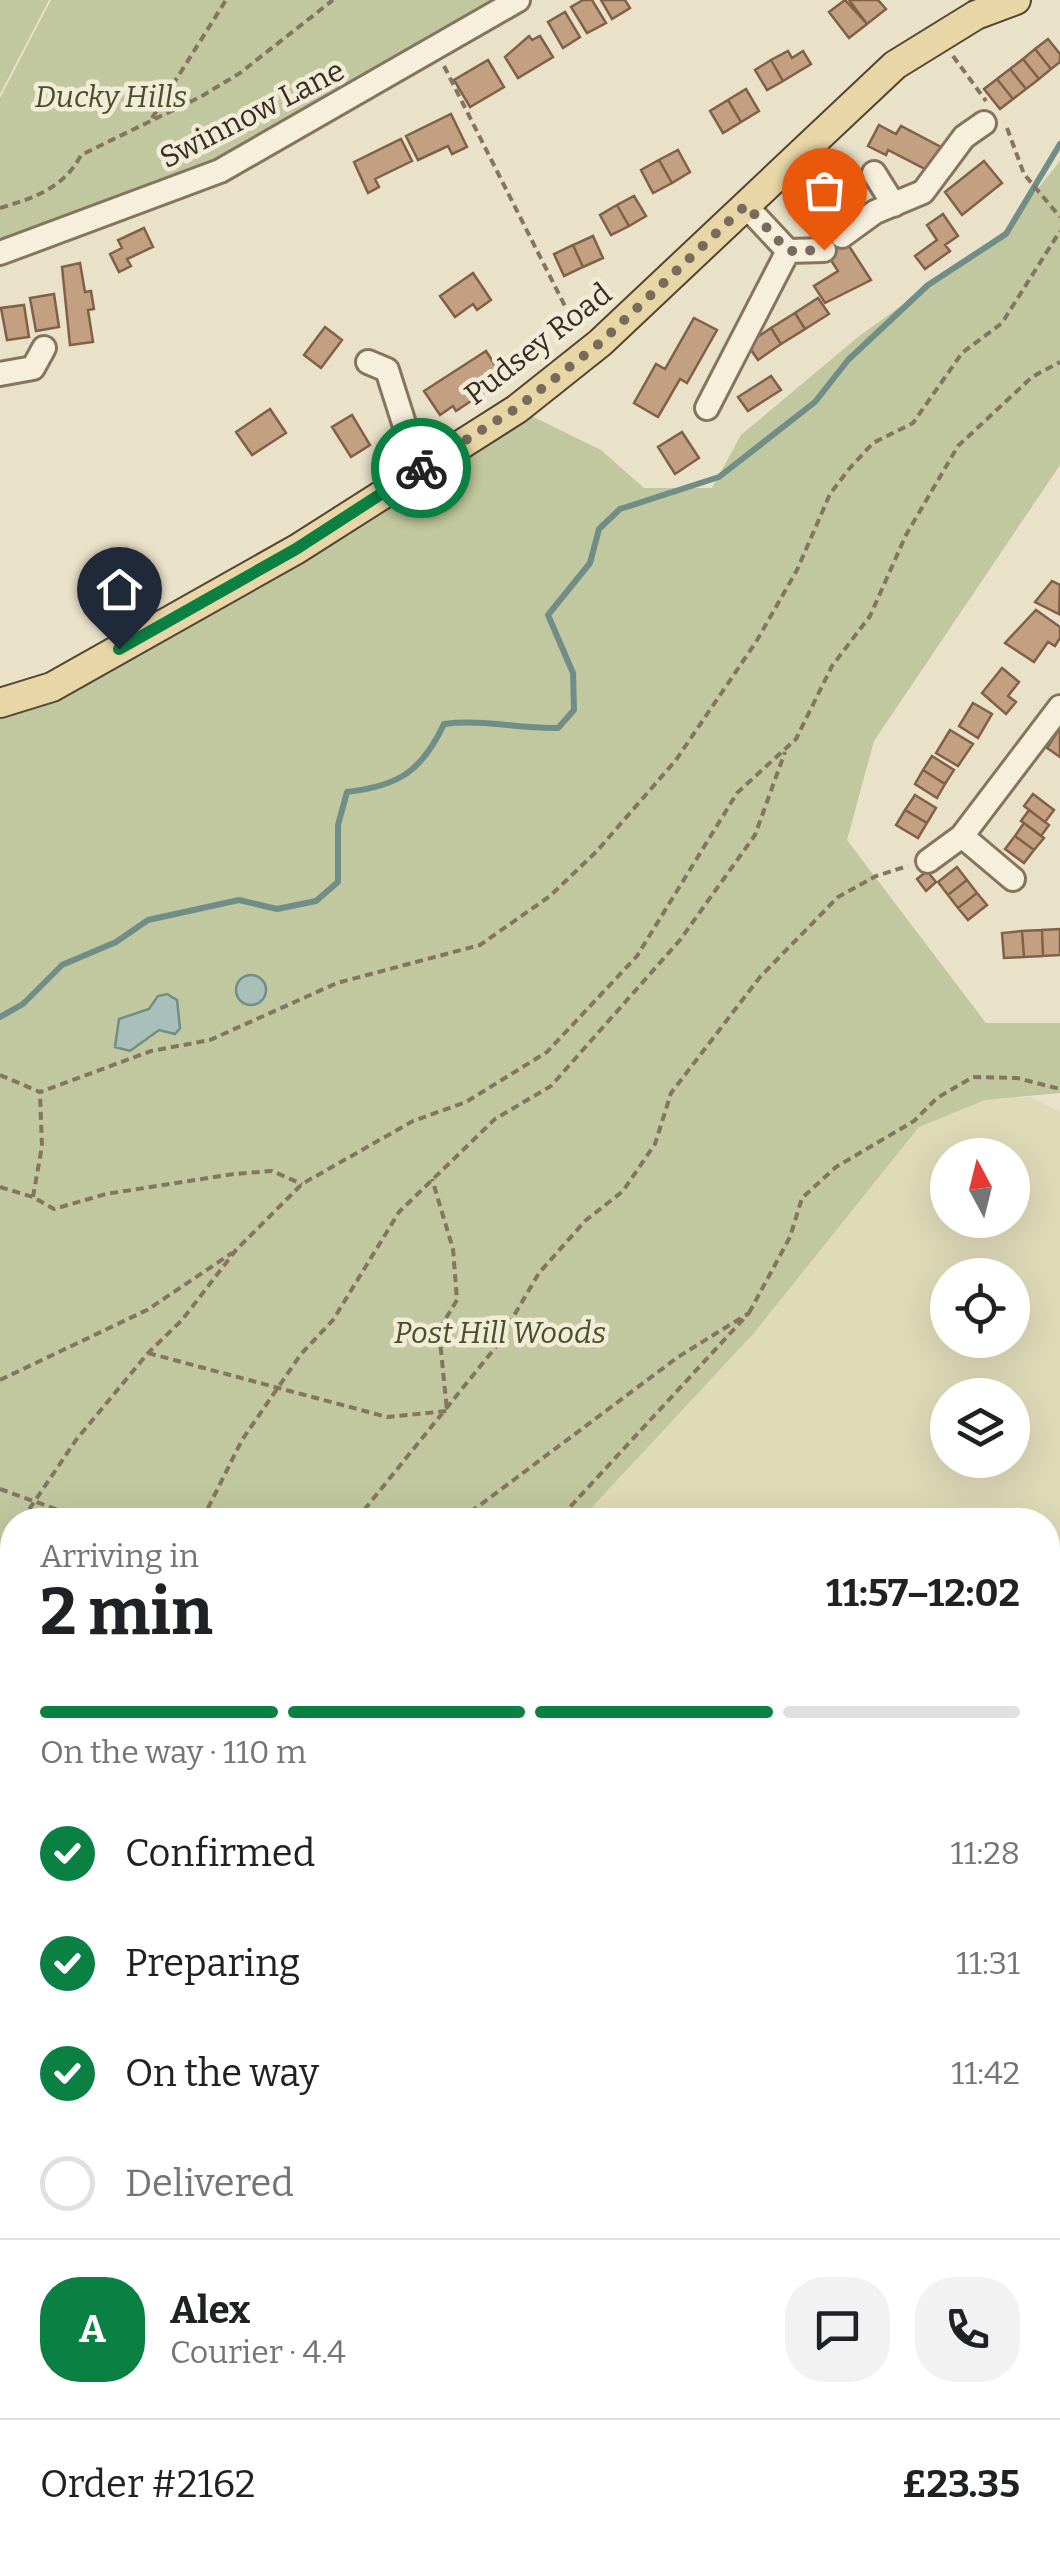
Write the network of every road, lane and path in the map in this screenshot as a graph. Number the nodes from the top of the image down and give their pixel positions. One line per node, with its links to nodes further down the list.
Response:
1 (226, 0): 6 (path)
2 (333, 0): 6 (path)
3 (518, 0): 5 (street, Swinnow Lane)
4 (1016, 0): 10 (main road, Pudsey Road)
5 (435, 49): 16 (street, Swinnow Lane); 18 (path)
6 (149, 122): 12 (path)
7 (984, 122): 11 (street)
8 (874, 174): 11 (street)
9 (1024, 174): 13 (path)
10 (746, 205): 15 (street); 18 (main road, Pudsey Road)
11 (894, 205): 15 (street)
12 (0, 208)
13 (1060, 217)
14 (1060, 231): 32 (path)
15 (788, 251): 22 (street)
16 (0, 253)
17 (44, 348): 21 (street)
18 (588, 352): 23 (main road, Pudsey Road)
19 (368, 362): 23 (street)
20 (1060, 362): 26 (path)
21 (0, 374)
22 (706, 408)
23 (425, 465): 24 (main road, Pudsey Road)
24 (0, 703)
25 (1060, 708): 27 (street)
26 (786, 748): 33 (path); 34 (path)
27 (962, 836): 28 (street); 29 (street)
28 (928, 861): 42 (path)
29 (1012, 880)
30 (0, 1075): 32 (path)
31 (1060, 1089): 38 (path)
32 (40, 1092): 36 (path)
33 (432, 1179): 41 (path); 42 (path)
34 (302, 1184): 36 (path); 37 (path)
35 (0, 1187): 36 (path)
36 (33, 1197)
37 (236, 1250): 39 (path); 40 (path)
38 (750, 1314): 49 (path); 50 (path)
39 (148, 1354): 41 (path); 44 (path)
40 (0, 1380)
41 (277, 1386): 42 (path); 47 (path)
42 (448, 1410): 48 (path)
43 (0, 1489): 44 (path)
44 (34, 1502): 45 (path); 46 (path)
45 (30, 1508)
46 (51, 1508)
47 (208, 1508)
48 (366, 1508)
49 (476, 1508)
50 (569, 1508)

